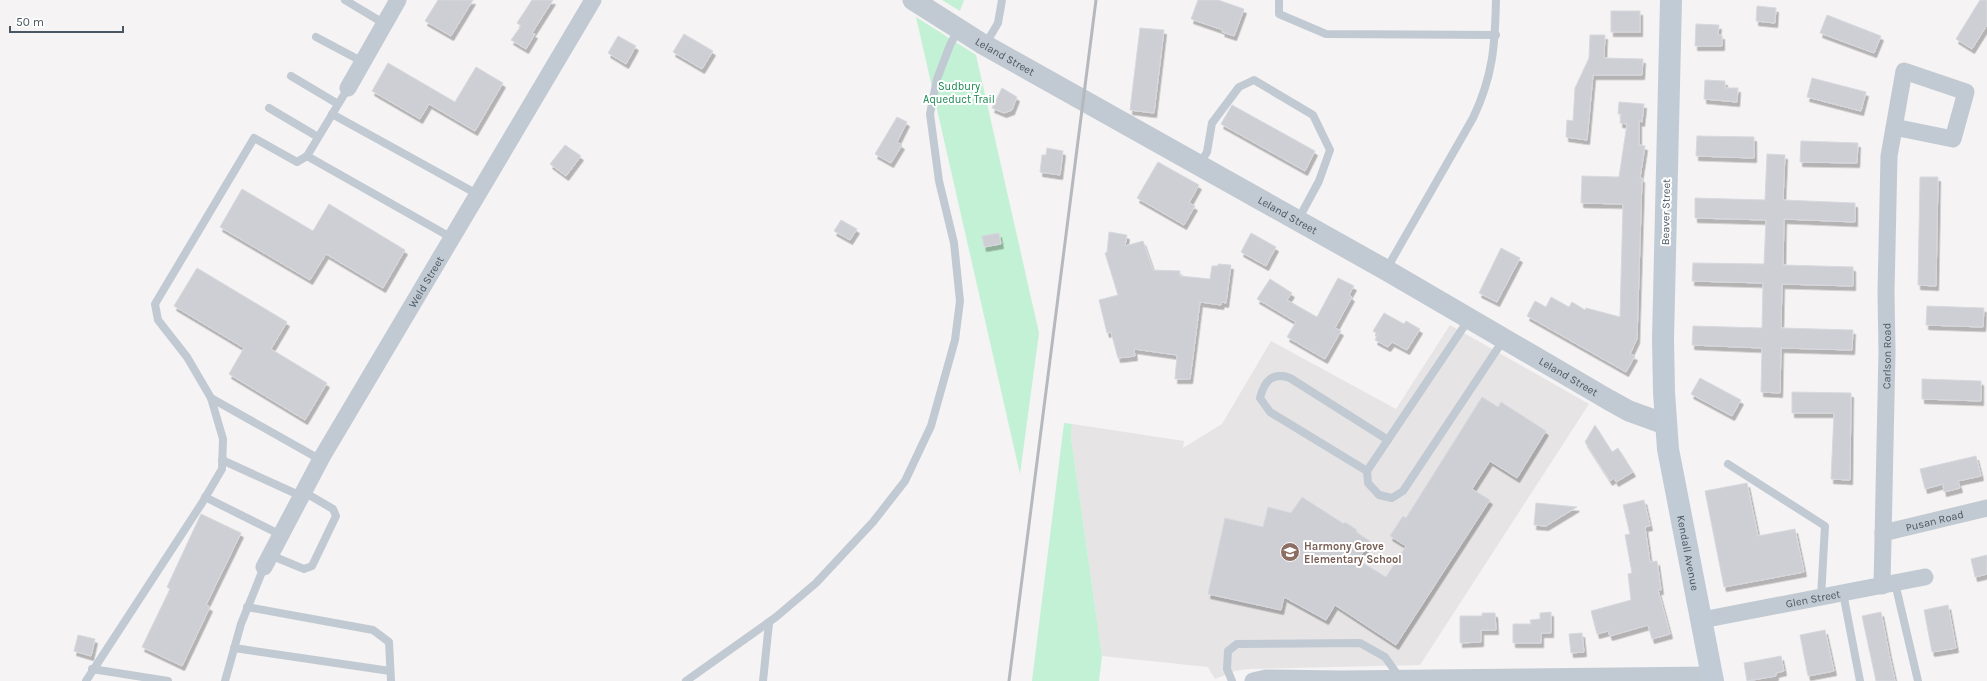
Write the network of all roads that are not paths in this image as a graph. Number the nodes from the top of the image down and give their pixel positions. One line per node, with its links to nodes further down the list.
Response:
1 (345, 0): 9 (lane)
2 (398, 0): 9 (street)
3 (593, 0): 24 (street, Weld Street)
4 (913, 0): 10 (street, Leland Street)
5 (1002, 0): 13 (lane)
6 (1279, 0): 11 (lane)
7 (1496, 0): 11 (lane)
8 (1671, 0): 31 (main road, Beaver Street)
9 (385, 24): 14 (street)
10 (958, 30): 13 (street, Leland Street); 49 (lane)
11 (1496, 35): 27 (lane)
12 (316, 37): 14 (lane)
13 (984, 45): 23 (street, Leland Street)
14 (363, 62): 16 (street)
15 (291, 76): 17 (lane)
16 (348, 88): 17 (lane)
17 (338, 104): 19 (lane)
18 (270, 108): 21 (lane)
19 (332, 114): 21 (lane); 24 (lane)
20 (1894, 127): 20 (street, Carlson Road); 40 (street, Carlson Road)
21 (318, 137): 22 (lane)
22 (307, 156): 26 (lane); 30 (lane)
23 (1199, 166): 25 (street, Leland Street); 25 (lane)
24 (477, 194): 26 (street, Weld Street)
25 (1298, 221): 27 (street, Leland Street)
26 (452, 238): 34 (street, Weld Street)
27 (1386, 270): 28 (street, Leland Street)
28 (1469, 318): 29 (street, Leland Street); 32 (lane)
29 (1504, 338): 31 (street, Leland Street); 36 (lane)
30 (211, 398): 33 (lane); 34 (lane)
31 (1665, 424): 48 (main road, Kendall Avenue)
32 (1388, 440): 36 (lane); 36 (lane)
33 (222, 460): 37 (lane); 38 (lane)
34 (321, 460): 37 (street, Weld Street)
35 (1728, 464): 46 (lane)
36 (1367, 471)
37 (303, 494): 41 (street, Weld Street); 42 (lane)
38 (205, 497): 41 (lane); 51 (lane)
39 (1987, 508): 40 (street, Pusan Road)
40 (1883, 533): 44 (street, Carlson Road)
41 (281, 535): 42 (street, Weld Street)
42 (267, 561): 47 (lane)
43 (1925, 577): 44 (street, Glen Street)
44 (1888, 584): 45 (street, Glen Street); 64 (lane)
45 (1844, 593): 46 (street, Glen Street); 63 (lane)
46 (1821, 597): 48 (street, Glen Street)
47 (247, 607): 50 (lane); 52 (lane)
48 (1702, 620): 53 (main road, Kendall Avenue)
49 (769, 623): 59 (lane); 60 (lane)
50 (234, 648): 52 (lane); 57 (lane)
51 (92, 670): 55 (lane); 56 (lane)
52 (390, 671): 58 (lane)
53 (1713, 678): 54 (street)
54 (1400, 679): 61 (lane); 62 (street)
55 (86, 681)
56 (168, 681)
57 (225, 681)
58 (391, 681)
59 (686, 681)
60 (763, 681)
61 (1232, 681)
62 (1253, 681)
63 (1860, 681)
64 (1918, 681)

